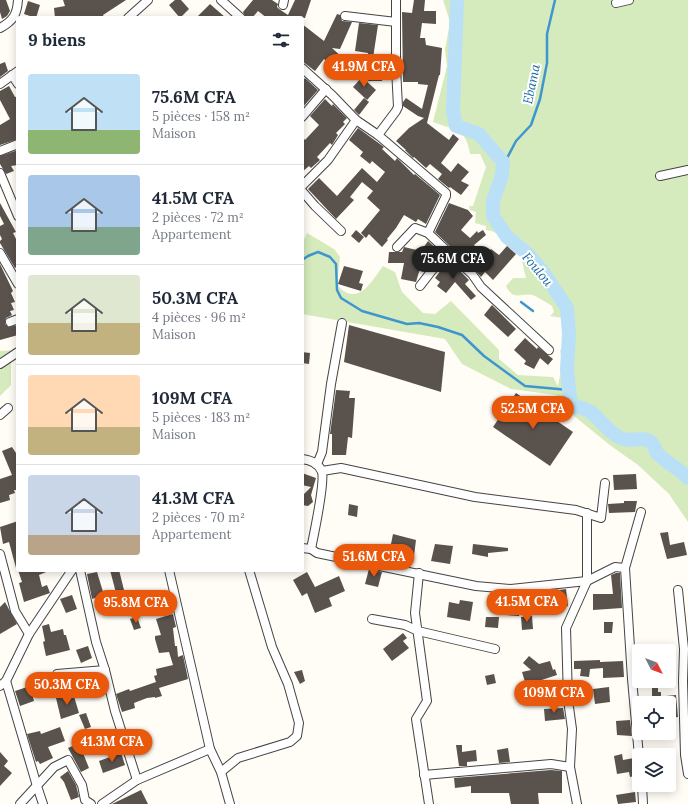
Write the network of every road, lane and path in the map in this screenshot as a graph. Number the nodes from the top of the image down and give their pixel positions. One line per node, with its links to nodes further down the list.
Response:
1 (18, 0): 11 (street)
2 (148, 0): 7 (street)
3 (221, 0): 8 (street)
4 (396, 0): 10 (street)
5 (629, 0): 6 (street)
6 (616, 3)
7 (130, 16)
8 (235, 16)
9 (345, 16): 10 (street)
10 (396, 22): 18 (street)
11 (0, 28)
12 (304, 70): 15 (street)
13 (15, 73): 14 (street)
14 (0, 84)
15 (326, 89): 16 (street); 17 (street)
16 (304, 115)
17 (356, 120): 18 (street); 24 (street)
18 (378, 135): 28 (street)
19 (16, 145): 20 (street)
20 (0, 151)
21 (688, 170): 23 (street)
22 (0, 174): 26 (street)
23 (660, 176)
24 (304, 184)
25 (304, 193): 27 (street)
26 (16, 211)
27 (341, 231)
28 (428, 233): 29 (street); 30 (street)
29 (397, 247)
30 (447, 251): 33 (street); 37 (street)
31 (1, 259): 32 (street)
32 (16, 281)
33 (420, 286)
34 (16, 320): 35 (street)
35 (10, 322)
36 (342, 324): 43 (street)
37 (549, 350)
38 (16, 353): 39 (street)
39 (0, 364)
40 (8, 408): 41 (street)
41 (0, 415)
42 (304, 460): 43 (street)
43 (320, 468): 46 (street); 48 (street)
44 (605, 483): 46 (street)
45 (641, 512): 50 (street)
46 (587, 513): 56 (street)
47 (304, 548): 48 (street)
48 (311, 548): 55 (street)
49 (1, 560): 60 (street)
50 (625, 568): 56 (street); 66 (street)
51 (71, 572): 60 (street)
52 (80, 572): 63 (street)
53 (169, 572): 67 (street)
54 (250, 572): 69 (street)
55 (419, 573): 56 (street); 59 (street)
56 (586, 581): 68 (street)
57 (678, 590): 62 (street)
58 (372, 619): 59 (street)
59 (418, 631): 61 (street); 71 (street)
60 (29, 634): 65 (street)
61 (495, 649)
62 (686, 649): 70 (street)
63 (105, 670): 64 (street); 72 (street)
64 (57, 674)
65 (3, 683): 73 (street)
66 (638, 748)
67 (210, 749): 69 (street); 72 (street)
68 (570, 767): 71 (street); 81 (street)
69 (221, 772): 79 (street)
70 (688, 774)
71 (424, 775): 80 (street)
72 (137, 780): 78 (street)
73 (36, 786): 75 (street); 76 (street); 77 (street)
74 (642, 792): 82 (street)
75 (20, 804)
76 (43, 804)
77 (91, 804)
78 (102, 804)
79 (230, 804)
80 (429, 804)
81 (577, 804)
82 (643, 804)

